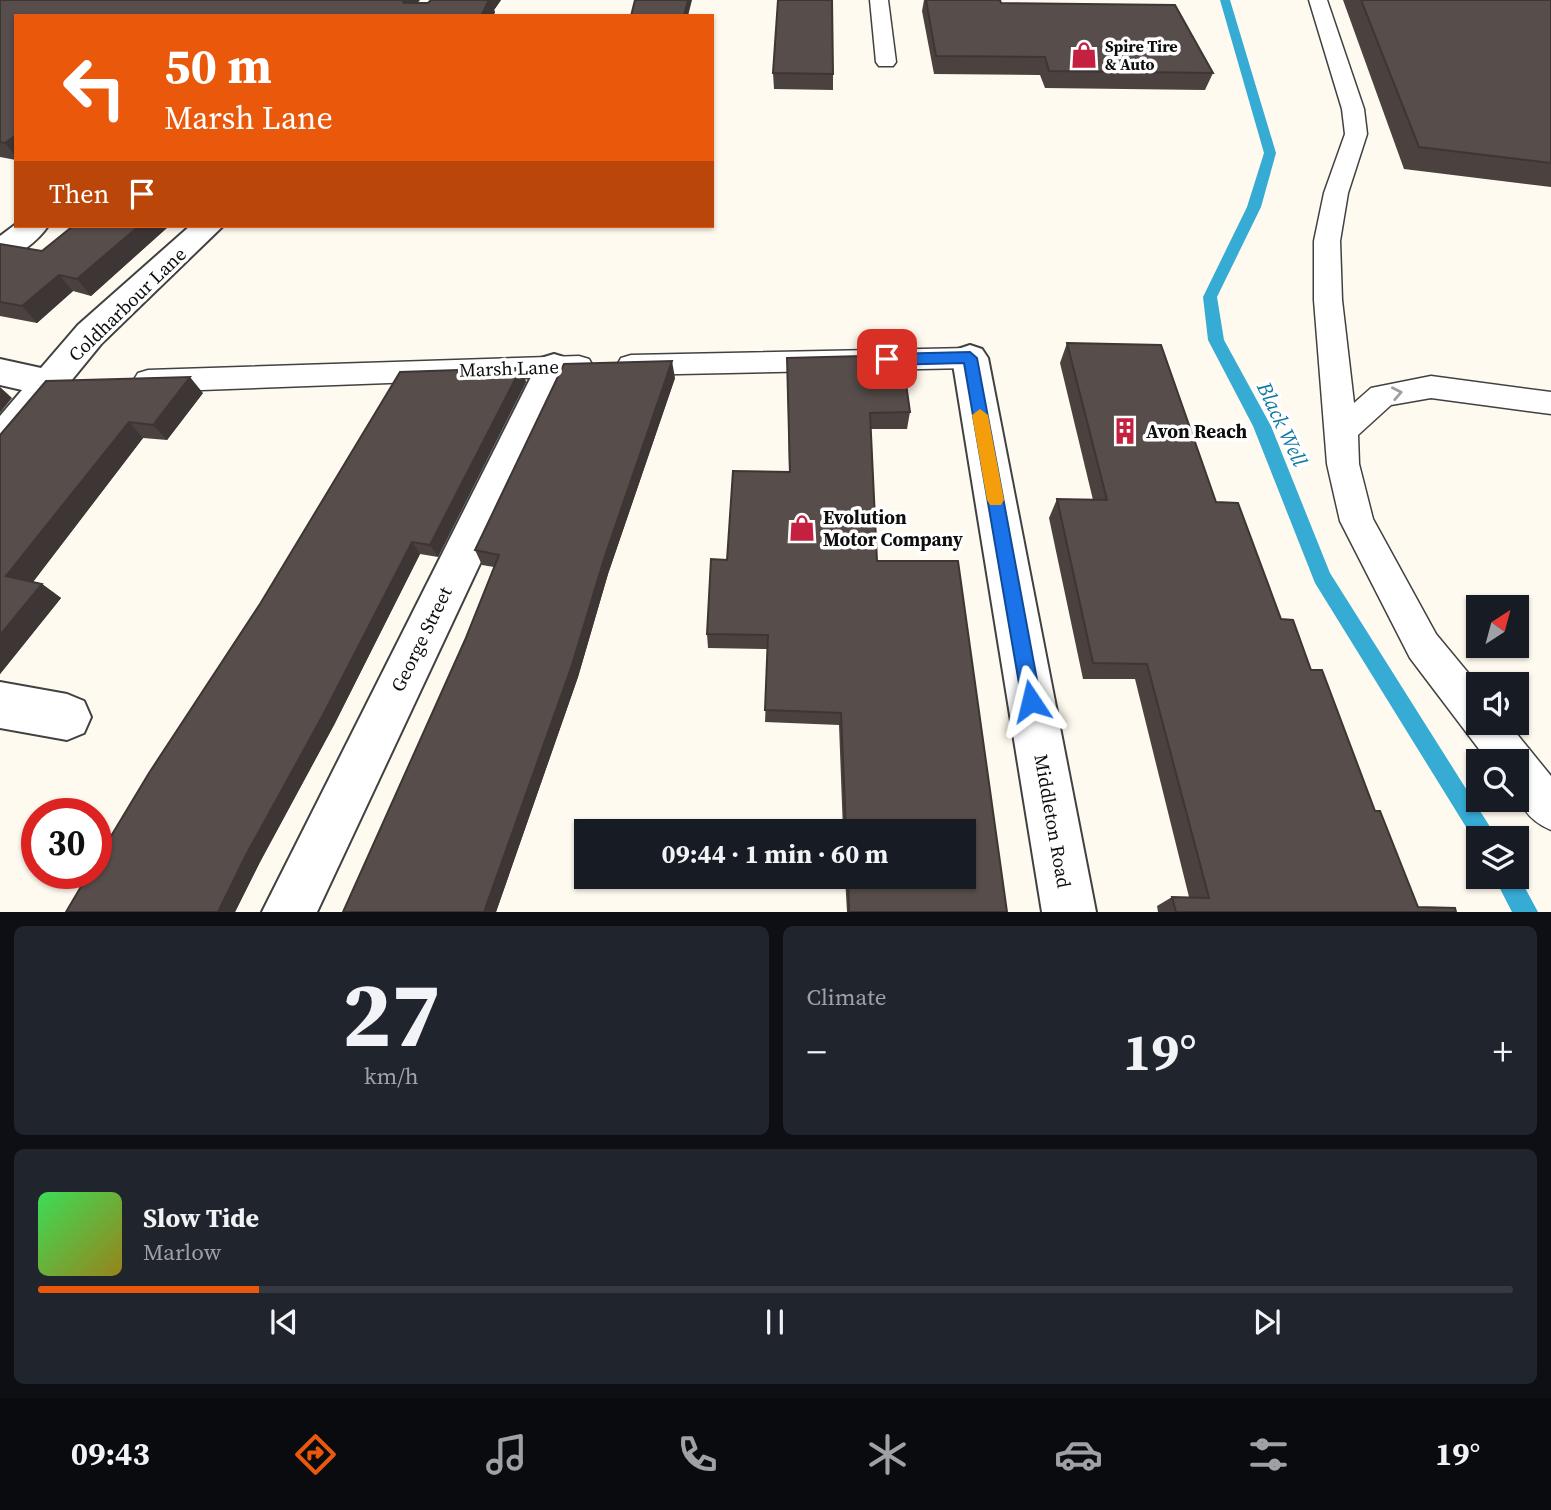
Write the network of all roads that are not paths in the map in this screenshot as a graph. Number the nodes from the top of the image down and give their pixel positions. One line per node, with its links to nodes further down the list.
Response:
1 (879, 0): 3 (lane)
2 (1318, 0): 12 (lane)
3 (886, 62)
4 (30, 228): 6 (street)
5 (206, 228): 10 (street, Coldharbour Lane)
6 (0, 251)
7 (970, 358): 8 (lane, Marsh Lane); 22 (street, Middleton Road)
8 (554, 367): 10 (lane, Marsh Lane); 21 (street, George Street)
9 (0, 372): 10 (street)
10 (49, 383): 13 (street, Coldharbour Lane)
11 (1551, 403): 12 (lane, one-way to 11)
12 (1342, 431): 14 (lane)
13 (0, 442)
14 (1466, 701)
15 (0, 705): 16 (street)
16 (67, 717)
17 (1492, 735): 18 (lane)
18 (1504, 749)
19 (1529, 781): 20 (lane)
20 (1551, 809)
21 (289, 912)
22 (1069, 912)

